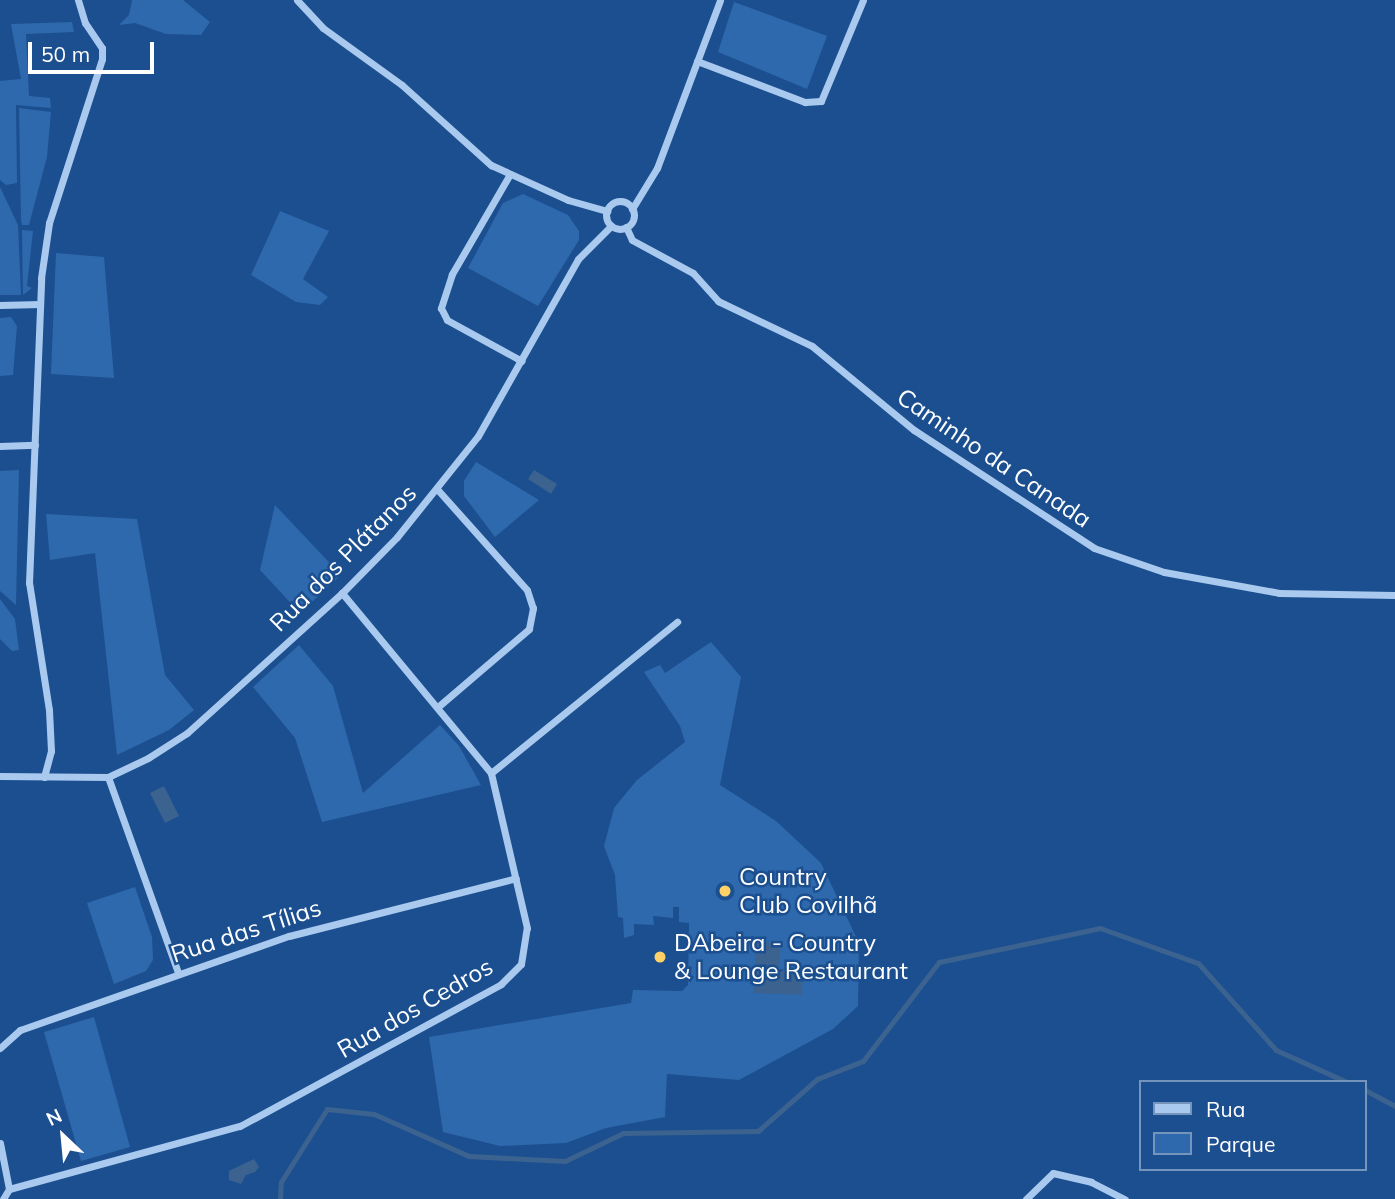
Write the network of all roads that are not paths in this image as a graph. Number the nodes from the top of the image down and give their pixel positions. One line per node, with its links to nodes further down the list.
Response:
1 (78, 0): 11 (street)
2 (297, 0): 6 (street)
3 (720, 0): 5 (street)
4 (863, 0): 5 (street)
5 (697, 61): 7 (street)
6 (510, 174): 8 (street); 13 (street)
7 (632, 209): 8 (street); 10 (street)
8 (607, 211): 9 (street)
9 (611, 226): 10 (street); 13 (street, Rua dos Plátanos)
10 (626, 228): 18 (street, Caminho da Canada)
11 (40, 304): 12 (street); 14 (street)
12 (0, 305)
13 (522, 361): 16 (street, Rua dos Plátanos)
14 (35, 445): 15 (street); 23 (street)
15 (0, 446)
16 (437, 489): 17 (street, Rua dos Plátanos); 20 (street)
17 (342, 593): 20 (street, Rua dos Cedros); 24 (street, Rua dos Plátanos)
18 (1395, 595)
19 (677, 622): 21 (street)
20 (440, 705): 21 (street, Rua dos Cedros)
21 (491, 772): 25 (street, Rua dos Cedros)
22 (0, 776): 23 (street, Rua dos Plátanos)
23 (44, 777): 24 (street, Rua dos Plátanos)
24 (108, 777): 26 (street)
25 (516, 878): 26 (street, Rua das Tílias); 29 (street, Rua dos Cedros)
26 (178, 973): 27 (street, Rua das Tílias)
27 (0, 1048)
28 (0, 1143): 29 (street)
29 (9, 1189): 30 (street)
30 (3, 1199)
31 (1026, 1199): 32 (street)
32 (1125, 1199)

